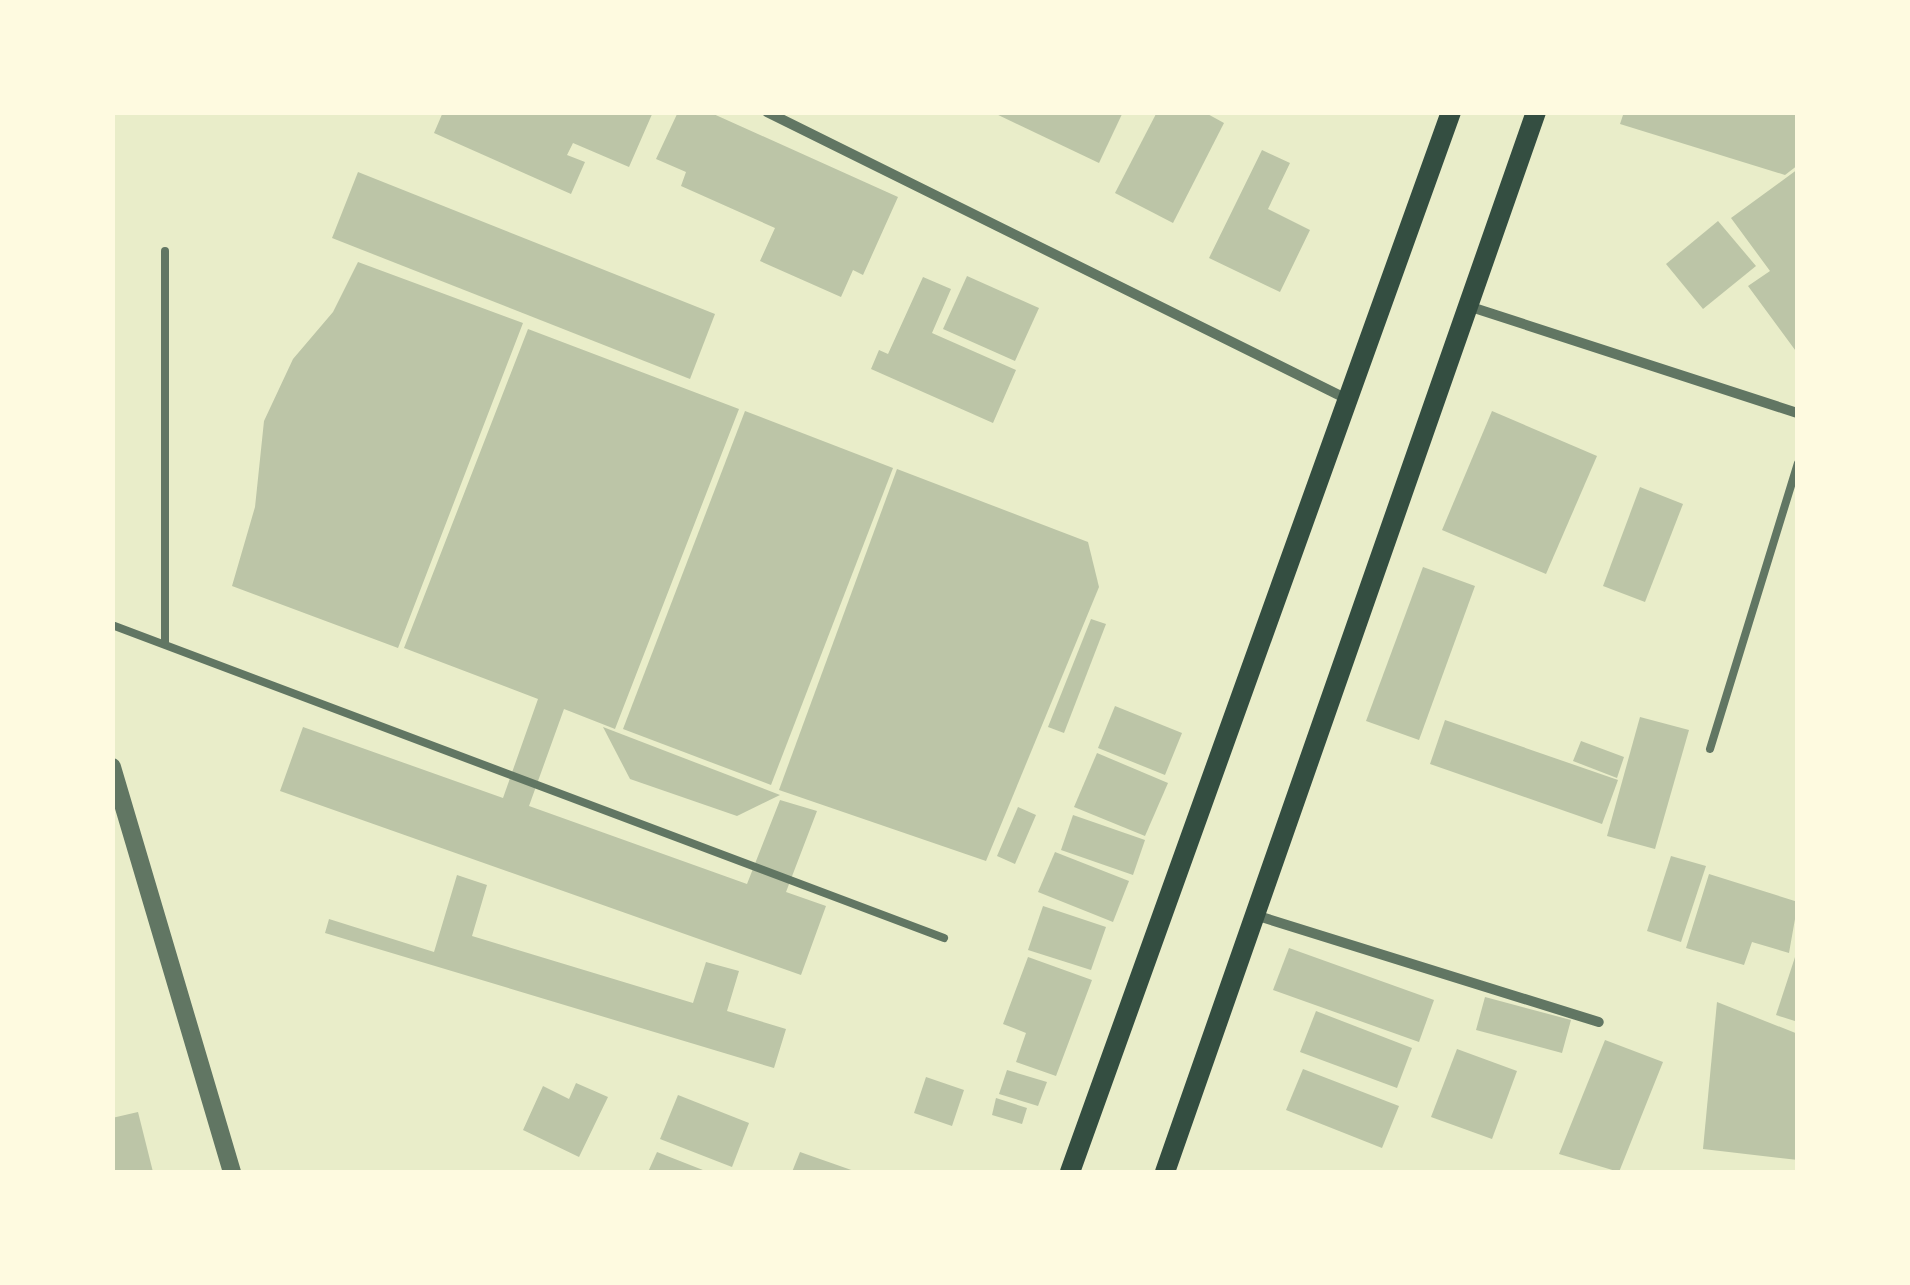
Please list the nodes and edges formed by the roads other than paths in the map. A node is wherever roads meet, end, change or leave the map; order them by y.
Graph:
1 (767, 112) edge
2 (1451, 112) edge
3 (1536, 112) edge
4 (165, 251) dead end
5 (1467, 306) junction
6 (1347, 399) junction
7 (1798, 414) edge
8 (1798, 463) edge
9 (112, 625) edge
10 (164, 644) junction
11 (1710, 749) dead end
12 (112, 767) edge
13 (1254, 915) junction
14 (944, 938) dead end
15 (1599, 1022) dead end
16 (232, 1172) edge
17 (1070, 1172) edge
18 (1165, 1172) edge

1 - 6 street
2 - 6 main road
3 - 5 main road
4 - 10 lane
5 - 7 street
5 - 13 main road
6 - 17 main road
8 - 11 lane
9 - 10 lane
10 - 14 lane
12 - 16 street
13 - 15 street
13 - 18 main road

